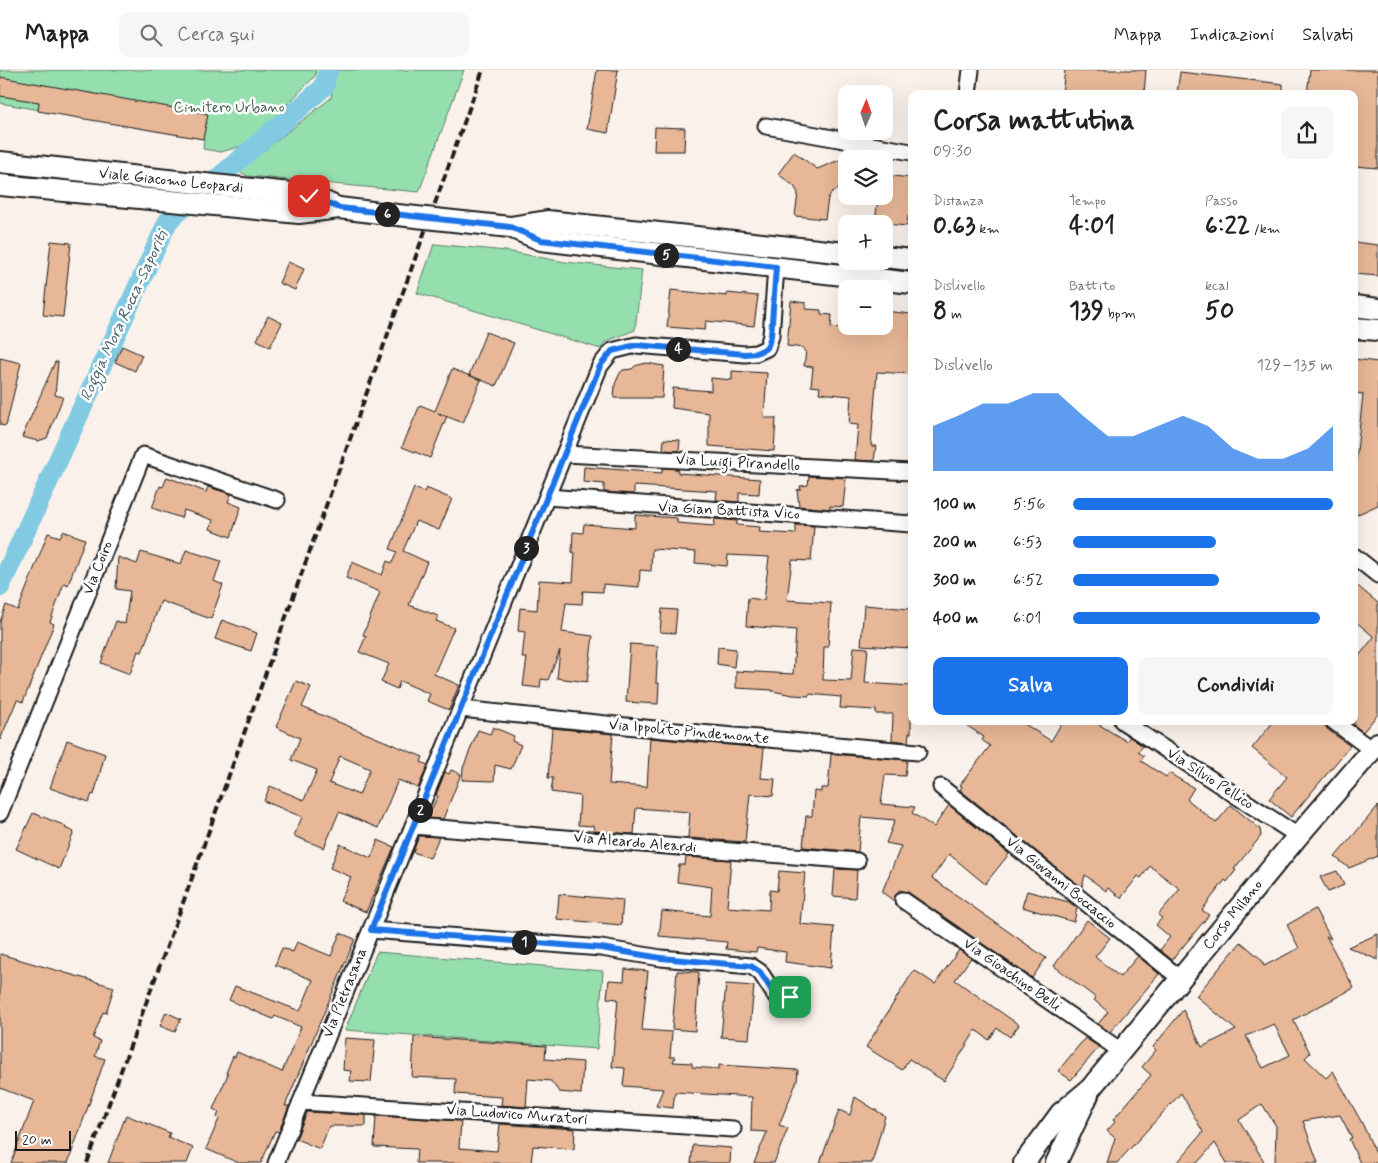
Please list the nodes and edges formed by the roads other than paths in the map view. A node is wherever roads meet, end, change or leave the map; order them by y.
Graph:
1 (970, 70) edge
2 (968, 90) edge
3 (766, 126) dead end
4 (908, 151) edge
5 (0, 162) edge
6 (0, 185) edge
7 (340, 208) junction
8 (510, 227) junction
9 (838, 252) edge
10 (893, 258) edge
11 (908, 260) edge
12 (776, 267) junction
13 (908, 283) edge
14 (1358, 306) edge
15 (1378, 308) edge
16 (1358, 328) edge
17 (1378, 330) edge
18 (565, 454) junction
19 (908, 472) edge
20 (547, 497) junction
21 (277, 500) dead end
22 (908, 524) edge
23 (1358, 559) edge
24 (1378, 575) edge
25 (461, 709) junction
26 (1128, 725) edge
27 (1339, 725) edge
28 (1375, 747) edge
29 (918, 752) dead end
30 (941, 787) dead end
31 (0, 814) edge
32 (413, 826) junction
33 (1298, 836) junction
34 (857, 861) dead end
35 (903, 900) dead end
36 (371, 930) junction
37 (1181, 979) junction
38 (790, 997) dead end
39 (1121, 1052) junction
40 (1090, 1089) junction
41 (301, 1102) junction
42 (734, 1129) dead end
43 (276, 1163) edge
44 (1024, 1163) edge
45 (1056, 1163) edge

1 - 2 street
3 - 4 street
5 - 7 main road, Viale Giacomo Leopardi
6 - 7 main road, Viale Giacomo Leopardi
7 - 8 main road, Viale Giacomo Leopardi, bridge
8 - 9 main road, Viale Giacomo Leopardi
8 - 12 main road, Viale Giacomo Leopardi
10 - 11 main road
12 - 13 main road, Viale Giacomo Leopardi
12 - 18 street, Via Pietrasana
14 - 15 main road
16 - 17 main road
18 - 19 street, Via Luigi Pirandello
18 - 20 street, Via Pietrasana
20 - 22 street, Via Gian Battista Vico
20 - 25 street, Via Pietrasana
21 - 31 street, Via Coiro
23 - 24 street
25 - 29 street, Via Ippolito Pindemonte
25 - 32 street, Via Pietrasana
26 - 33 street, Via Silvio Pellico
27 - 28 street
28 - 33 main road, Corso Milano
30 - 37 street, Via Giovanni Boccaccio
32 - 34 street, Via Aleardo Aleardi
32 - 36 street, Via Pietrasana
33 - 37 main road, Corso Milano
35 - 39 street, Via Gioachino Belli
36 - 38 street
36 - 41 street, Via Pietrasana
37 - 39 main road, Corso Milano
39 - 40 main road, Corso Milano
40 - 44 main road, Corso Milano
40 - 45 main road, Corso Milano
41 - 42 street, Via Ludovico Muratori
41 - 43 street, Via Pietrasana

